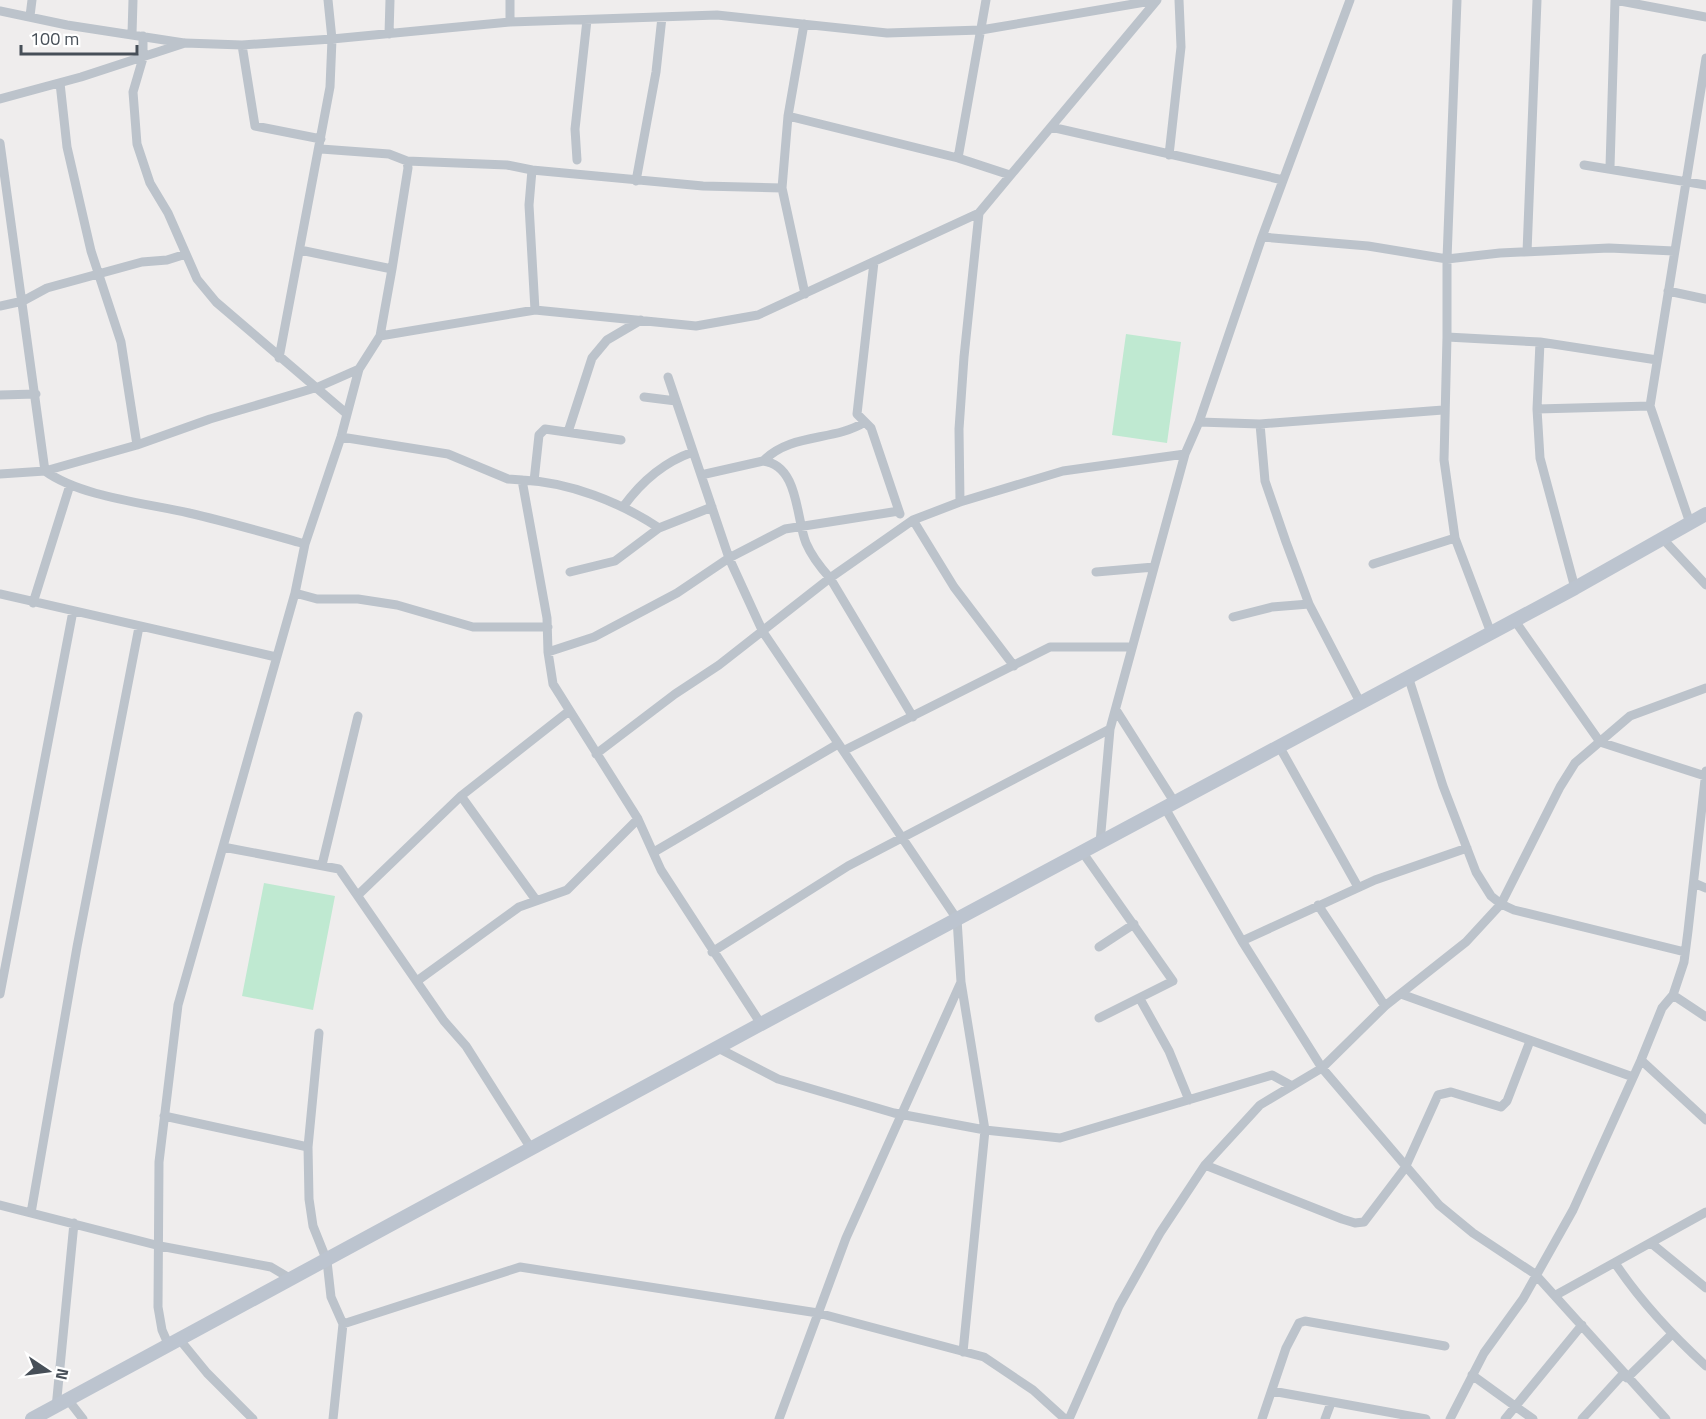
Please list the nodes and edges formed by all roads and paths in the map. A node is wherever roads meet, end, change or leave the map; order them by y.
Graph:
1 (32, 0) edge
2 (133, 0) edge
3 (328, 0) edge
4 (390, 0) edge
5 (510, 0) edge
6 (986, 0) edge
7 (1157, 0) edge
8 (1179, 0) edge
9 (1350, 0) edge
10 (1457, 0) edge
11 (1537, 0) edge
12 (1615, 0) edge
13 (0, 11) edge
14 (30, 16) junction
15 (662, 17) junction
16 (1706, 17) edge
17 (587, 20) junction
18 (510, 22) junction
19 (804, 24) junction
20 (981, 30) junction
21 (132, 34) junction
22 (389, 34) junction
23 (143, 36) junction
24 (332, 39) junction
25 (185, 43) junction
26 (242, 45) junction
27 (143, 58) junction
28 (1706, 58) edge
29 (60, 83) junction
30 (0, 99) edge
31 (788, 116) junction
32 (1052, 127) junction
33 (0, 143) edge
34 (321, 144) junction
35 (1169, 155) junction
36 (958, 158) junction
37 (577, 160) dead end
38 (407, 161) junction
39 (1584, 165) dead end
40 (1611, 167) junction
41 (532, 170) junction
42 (1010, 175) junction
43 (1282, 180) junction
44 (1686, 180) junction
45 (636, 181) junction
46 (1706, 185) edge
47 (782, 188) junction
48 (979, 213) junction
49 (1262, 237) junction
50 (300, 250) junction
51 (1674, 250) junction
52 (1527, 252) junction
53 (186, 254) junction
54 (1446, 259) junction
55 (874, 262) junction
56 (392, 268) junction
57 (101, 275) junction
58 (1668, 291) junction
59 (805, 294) junction
60 (1706, 299) edge
61 (23, 301) junction
62 (0, 306) edge
63 (535, 310) junction
64 (641, 320) junction
65 (380, 336) junction
66 (1448, 337) junction
67 (1540, 342) junction
68 (279, 358) junction
69 (1658, 360) junction
70 (359, 369) junction
71 (668, 377) dead end
72 (318, 387) junction
73 (36, 394) junction
74 (0, 395) edge
75 (644, 397) dead end
76 (676, 401) junction
77 (1650, 406) junction
78 (1537, 409) junction
79 (1443, 411) junction
80 (347, 414) junction
81 (865, 422) junction
82 (1199, 422) junction
83 (1260, 424) junction
84 (568, 432) junction
85 (340, 437) junction
86 (621, 440) dead end
87 (136, 445) junction
88 (693, 452) junction
89 (1185, 454) junction
90 (763, 461) junction
91 (45, 471) junction
92 (0, 474) edge
93 (701, 475) junction
94 (522, 480) junction
95 (534, 481) junction
96 (70, 485) junction
97 (960, 502) junction
98 (623, 507) junction
99 (712, 507) junction
100 (898, 511) junction
101 (1706, 514) edge
102 (910, 522) junction
103 (1690, 523) junction
104 (801, 526) junction
105 (659, 528) junction
106 (1455, 538) junction
107 (1662, 538) junction
108 (304, 544) junction
109 (729, 558) junction
110 (1372, 564) dead end
111 (1154, 567) junction
112 (570, 572) dead end
113 (1096, 572) dead end
114 (830, 578) junction
115 (1706, 585) edge
116 (1575, 588) junction
117 (294, 593) junction
118 (0, 594) edge
119 (33, 603) junction
120 (1309, 604) junction
121 (73, 611) junction
122 (1233, 617) dead end
123 (1515, 621) junction
124 (139, 627) junction
125 (548, 627) junction
126 (763, 632) junction
127 (1491, 633) junction
128 (1130, 647) junction
129 (548, 652) junction
130 (276, 657) junction
131 (1014, 666) junction
132 (1408, 676) junction
133 (1706, 688) edge
134 (1360, 702) junction
135 (1116, 710) junction
136 (569, 711) junction
137 (358, 716) dead end
138 (913, 717) junction
139 (1110, 729) junction
140 (1600, 742) junction
141 (1279, 746) junction
142 (841, 747) junction
143 (596, 754) junction
144 (1705, 773) edge
145 (461, 796) junction
146 (1170, 805) junction
147 (638, 819) junction
148 (900, 837) junction
149 (1100, 843) junction
150 (223, 847) junction
151 (1467, 848) junction
152 (654, 852) junction
153 (1083, 853) junction
154 (322, 865) junction
155 (1694, 883) junction
156 (1358, 887) junction
157 (1706, 888) edge
158 (358, 895) junction
159 (536, 900) junction
160 (1500, 904) junction
161 (1318, 905) junction
162 (957, 919) junction
163 (1134, 924) junction
164 (1242, 940) junction
165 (1099, 947) dead end
166 (712, 952) junction
167 (1685, 952) junction
168 (417, 981) junction
169 (961, 982) junction
170 (0, 994) edge
171 (1401, 994) junction
172 (1673, 995) junction
173 (1140, 999) junction
174 (1385, 1006) junction
175 (1706, 1017) edge
176 (1099, 1018) dead end
177 (761, 1024) junction
178 (319, 1033) dead end
179 (1530, 1041) junction
180 (718, 1048) junction
181 (1641, 1060) junction
182 (1322, 1068) junction
183 (1633, 1077) junction
184 (1292, 1086) junction
185 (1189, 1100) junction
186 (901, 1114) junction
187 (164, 1116) junction
188 (1705, 1117) edge
189 (985, 1131) junction
190 (308, 1147) junction
191 (532, 1150) junction
192 (1205, 1165) junction
193 (1405, 1168) junction
194 (0, 1205) edge
195 (31, 1213) junction
196 (1705, 1213) edge
197 (74, 1223) junction
198 (1651, 1243) junction
199 (160, 1246) junction
200 (327, 1261) junction
201 (1615, 1263) junction
202 (1535, 1274) junction
203 (291, 1280) junction
204 (1706, 1288) edge
205 (1556, 1295) junction
206 (818, 1313) junction
207 (342, 1324) junction
208 (1582, 1325) junction
209 (1671, 1335) junction
210 (174, 1343) junction
211 (1445, 1346) dead end
212 (963, 1352) junction
213 (1706, 1366) edge
214 (1472, 1375) junction
215 (1625, 1376) junction
216 (1272, 1391) junction
217 (69, 1401) junction
218 (1331, 1403) junction
219 (1514, 1405) junction
220 (56, 1408) junction
221 (79, 1418) edge
222 (251, 1418) edge
223 (32, 1419) edge
224 (333, 1419) edge
225 (779, 1419) edge
226 (1067, 1419) edge
227 (1262, 1419) edge
228 (1325, 1419) edge
229 (1426, 1419) edge
230 (1450, 1419) edge
231 (1505, 1419) edge
232 (1533, 1419) edge
233 (1582, 1419) edge
234 (1666, 1419) edge

1 - 14 street
2 - 21 street
3 - 24 street
4 - 22 street
5 - 18 street
6 - 20 street
7 - 20 street
7 - 32 street
8 - 35 street
9 - 43 street
10 - 54 street
11 - 52 street
12 - 16 street
12 - 40 street
13 - 14 street
14 - 21 street
15 - 17 street
15 - 19 street
15 - 45 street
17 - 18 street
17 - 37 street
18 - 22 street
19 - 20 street
19 - 31 street
20 - 36 street
21 - 23 street
22 - 24 street
23 - 25 street
23 - 27 street
24 - 26 street
24 - 34 street
25 - 26 street
25 - 27 street
26 - 34 street
27 - 29 street
27 - 53 street
28 - 44 street
29 - 30 street
29 - 57 street
31 - 36 street
31 - 47 street
32 - 35 street
32 - 42 street
33 - 61 street
34 - 38 street
34 - 50 street
35 - 43 street
36 - 42 street
38 - 41 street
38 - 56 street
39 - 40 street
40 - 44 street
41 - 45 street
41 - 63 street
42 - 48 street
43 - 49 street
44 - 46 street
44 - 51 street
45 - 47 street
47 - 59 street
48 - 55 street
48 - 97 street
49 - 54 street
49 - 82 street
50 - 56 street
50 - 68 street
51 - 52 street
51 - 58 street
52 - 54 street
53 - 57 street
53 - 68 street
54 - 66 street
55 - 59 street
55 - 81 street
56 - 65 street
57 - 61 street
57 - 87 street
58 - 60 street
58 - 69 street
59 - 64 street
61 - 62 street
61 - 73 street
63 - 64 street
63 - 65 street
64 - 84 street
65 - 70 street
66 - 67 street
66 - 79 street
67 - 69 street
67 - 78 street
68 - 72 street
69 - 77 street
70 - 72 street
70 - 80 street
71 - 76 street
72 - 80 street
72 - 87 street
73 - 74 street
73 - 91 street
75 - 76 street
76 - 88 street
77 - 78 street
77 - 103 street
78 - 116 street
79 - 83 street
79 - 106 street
80 - 85 street
81 - 90 street
81 - 100 street
82 - 83 street
82 - 89 street
83 - 120 street
84 - 86 street
84 - 95 street
85 - 94 street
85 - 108 street
87 - 91 street
88 - 93 street
88 - 98 street
89 - 97 street
89 - 111 street
90 - 93 street
90 - 104 street
91 - 92 street
91 - 96 street
93 - 99 street
94 - 95 street
94 - 125 street
95 - 98 street
96 - 108 street
96 - 119 street
97 - 102 street
98 - 105 street
99 - 105 street
99 - 109 street
100 - 102 street
100 - 104 street
101 - 103 main road
102 - 114 street
102 - 131 street
103 - 107 main road
104 - 109 street
104 - 114 street
105 - 112 street
106 - 110 street
106 - 127 street
107 - 115 street
107 - 116 main road
108 - 117 street
109 - 126 street
109 - 129 street
111 - 113 street
111 - 128 street
114 - 126 street
114 - 138 street
116 - 123 main road
117 - 125 street
117 - 130 street
118 - 119 street
119 - 121 street
120 - 122 street
120 - 134 street
121 - 124 street
121 - 170 street
123 - 127 main road
123 - 140 street
124 - 130 street
124 - 195 street
125 - 129 street
126 - 142 street
126 - 143 street
127 - 132 main road
128 - 131 street
128 - 135 street
129 - 136 street
130 - 150 street
131 - 138 street
132 - 134 main road
132 - 151 street
133 - 140 street
134 - 141 main road
135 - 139 street
135 - 146 street
136 - 143 street
136 - 145 street
137 - 154 street
138 - 142 street
139 - 148 street
139 - 149 street
140 - 144 street
140 - 160 street
141 - 146 main road
141 - 156 street
142 - 148 street
142 - 152 street
143 - 147 street
144 - 155 street
145 - 158 street
145 - 159 street
146 - 149 main road
146 - 164 street
147 - 152 street
147 - 159 street
148 - 162 street
148 - 166 street
149 - 153 main road
150 - 154 street
150 - 187 street
151 - 156 street
151 - 160 street
152 - 166 street
153 - 162 main road
153 - 163 street
154 - 158 street
155 - 157 street
155 - 167 street
156 - 161 street
158 - 168 street
159 - 168 street
160 - 167 street
160 - 171 street
161 - 164 street
161 - 174 street
162 - 169 street
162 - 177 main road
163 - 165 street
163 - 173 street
164 - 182 street
166 - 177 street
167 - 172 street
168 - 191 street
169 - 186 street
169 - 189 street
171 - 174 street
171 - 179 street
172 - 175 street
172 - 181 street
173 - 176 street
173 - 185 street
174 - 182 street
177 - 180 main road
178 - 190 street
179 - 183 street
179 - 193 street
180 - 186 street
180 - 191 main road
181 - 183 street
181 - 188 street
182 - 184 street
182 - 193 street
183 - 202 street
184 - 185 street
184 - 192 street
185 - 189 street
186 - 189 street
186 - 206 street
187 - 190 street
187 - 199 street
189 - 212 street
190 - 200 street
191 - 200 main road
192 - 193 street
192 - 226 street
193 - 202 street
194 - 195 street
195 - 197 street
196 - 198 street
197 - 199 street
197 - 220 street
198 - 201 street
198 - 204 street
199 - 203 street
199 - 210 street
200 - 203 main road
200 - 207 street
201 - 205 street
201 - 209 street
202 - 205 street
202 - 214 street
203 - 210 main road
205 - 208 street
206 - 207 street
206 - 212 street
206 - 225 street
207 - 224 street
208 - 215 street
208 - 219 street
209 - 213 street
209 - 215 street
210 - 217 main road
210 - 222 street
211 - 216 street
212 - 226 street
214 - 219 street
214 - 230 street
215 - 233 street
215 - 234 street
216 - 218 street
216 - 227 street
217 - 220 main road
217 - 221 street
218 - 228 street
218 - 229 street
219 - 231 street
219 - 232 street
220 - 223 main road

